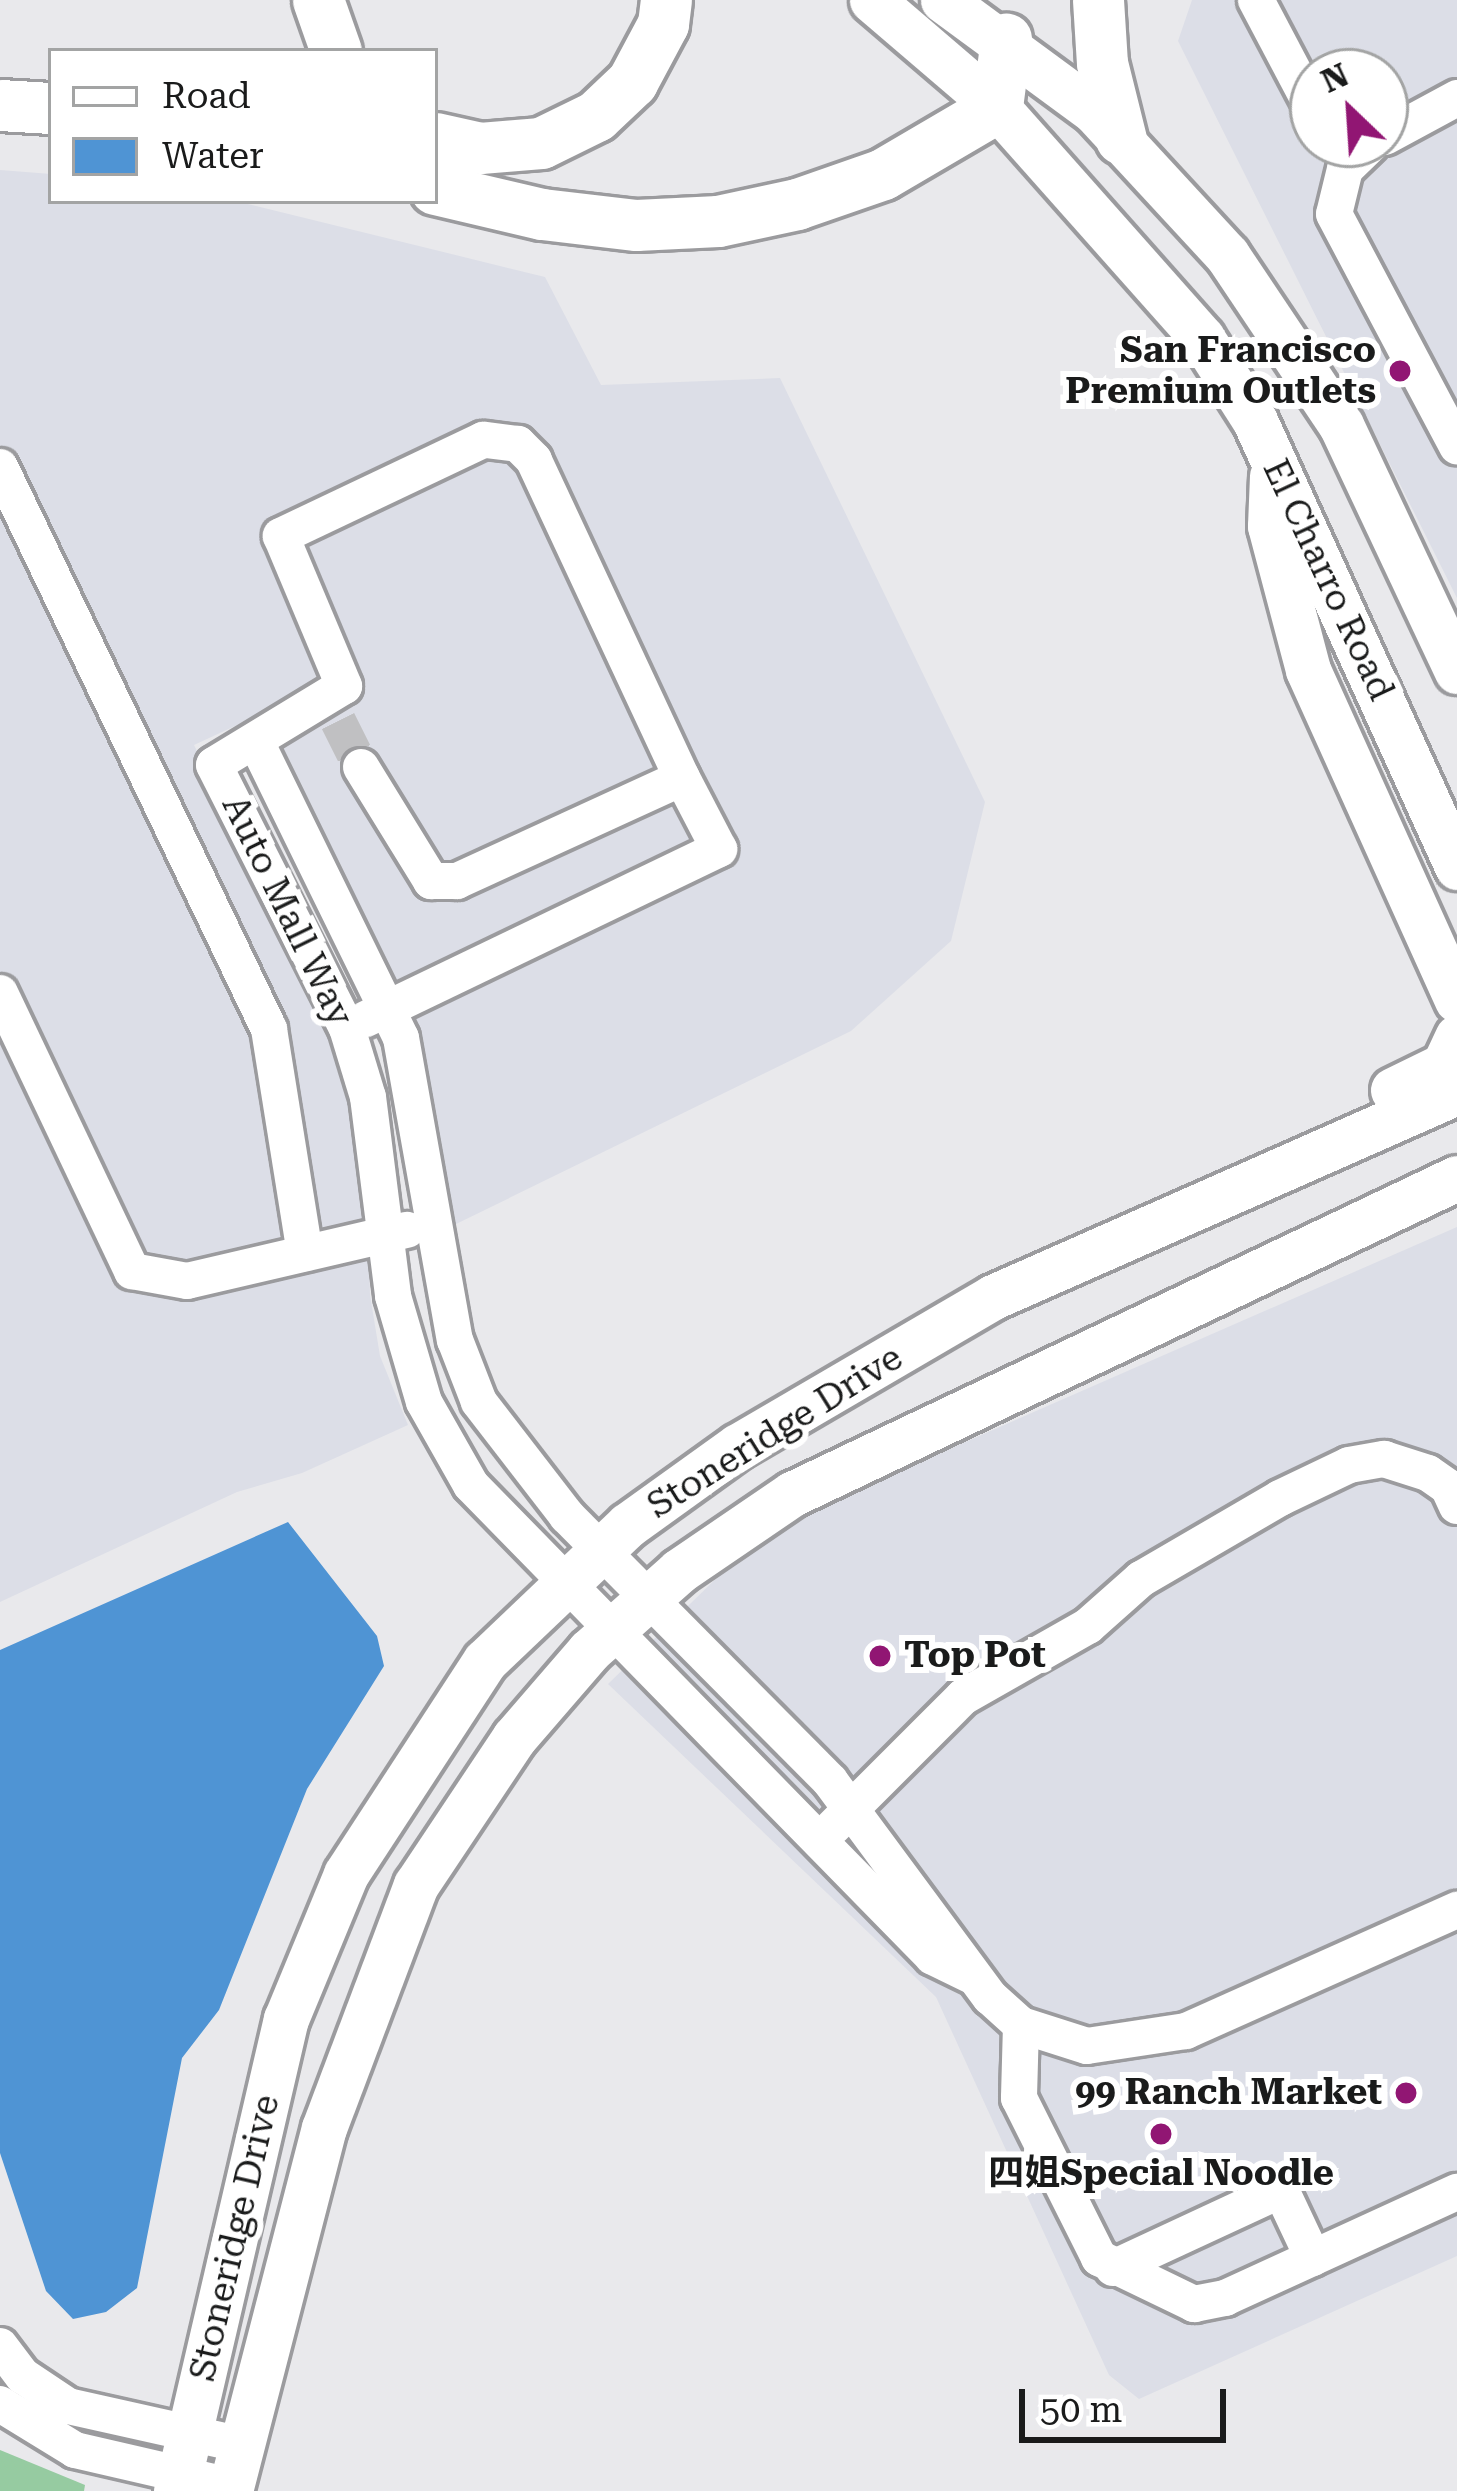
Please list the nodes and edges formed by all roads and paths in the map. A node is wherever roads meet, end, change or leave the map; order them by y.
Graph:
1 (318, 0) edge
2 (665, 0) edge
3 (872, 0) edge
4 (943, 0) edge
5 (1098, 0) edge
6 (1256, 0) edge
7 (1006, 39) junction
8 (335, 48) edge
9 (1289, 63) edge
10 (1457, 98) edge
11 (0, 105) edge
12 (997, 107) junction
13 (48, 108) edge
14 (1409, 124) edge
15 (438, 139) edge
16 (1121, 139) junction
17 (1345, 168) edge
18 (438, 190) edge
19 (1457, 446) edge
20 (1273, 460) junction
21 (0, 467) edge
22 (1457, 670) edge
23 (257, 744) junction
24 (214, 765) junction
25 (362, 767) tunnel mouth
26 (682, 778) junction
27 (150, 781) junction
28 (1457, 867) edge
29 (0, 993) edge
30 (1457, 1000) edge
31 (387, 1009) junction
32 (347, 1028) junction
33 (1457, 1037) edge
34 (1457, 1092) edge
35 (1457, 1178) edge
36 (1243, 1184) junction
37 (435, 1229) junction
38 (386, 1231) junction
39 (305, 1253) junction
40 (1457, 1506) edge
41 (600, 1551) junction
42 (566, 1584) junction
43 (646, 1600) junction
44 (611, 1631) junction
45 (850, 1810) junction
46 (820, 1842) junction
47 (1457, 1910) edge
48 (970, 1975) junction
49 (1021, 2025) junction
50 (1457, 2192) edge
51 (1313, 2258) junction
52 (1113, 2268) junction
53 (0, 2346) edge
54 (0, 2404) edge
55 (191, 2431) junction
56 (235, 2474) edge
57 (177, 2484) edge

1 - 8 highway
2 - 15 highway
3 - 12 main road, El Charro Road
4 - 7 main road
5 - 16 highway
6 - 9 street
7 - 12 highway
7 - 16 main road
10 - 14 street
11 - 13 highway
12 - 18 highway
12 - 20 main road, El Charro Road
16 - 22 main road
17 - 19 street
20 - 28 main road, El Charro Road
20 - 30 main road
21 - 27 street
23 - 24 street, Auto Mall Way
23 - 26 street
23 - 31 street, Auto Mall Way
24 - 27 street
24 - 32 street, Auto Mall Way
25 - 26 street
26 - 31 street
27 - 39 street
29 - 39 street
31 - 32 street
31 - 37 street, Auto Mall Way
32 - 38 street, Auto Mall Way
33 - 36 main road
34 - 36 main road, Stoneridge Drive
35 - 43 main road, Stoneridge Drive
36 - 41 main road, Stoneridge Drive
37 - 38 street
37 - 41 street, Auto Mall Way
38 - 39 street
38 - 42 street, Auto Mall Way
40 - 45 street
41 - 42 main road, Stoneridge Drive
41 - 43 street, Auto Mall Way
42 - 44 street, Auto Mall Way
42 - 55 main road, Stoneridge Drive
43 - 44 main road, Stoneridge Drive
43 - 45 street, Auto Mall Way
44 - 46 street, Auto Mall Way
44 - 56 main road, Stoneridge Drive
45 - 46 street
45 - 48 street, Auto Mall Way
46 - 48 street, Auto Mall Way
47 - 49 street
48 - 49 street
49 - 52 street
50 - 51 street
51 - 52 street
51 - 52 street
53 - 55 street
54 - 57 street
55 - 56 street
55 - 57 main road, Stoneridge Drive
56 - 57 street

